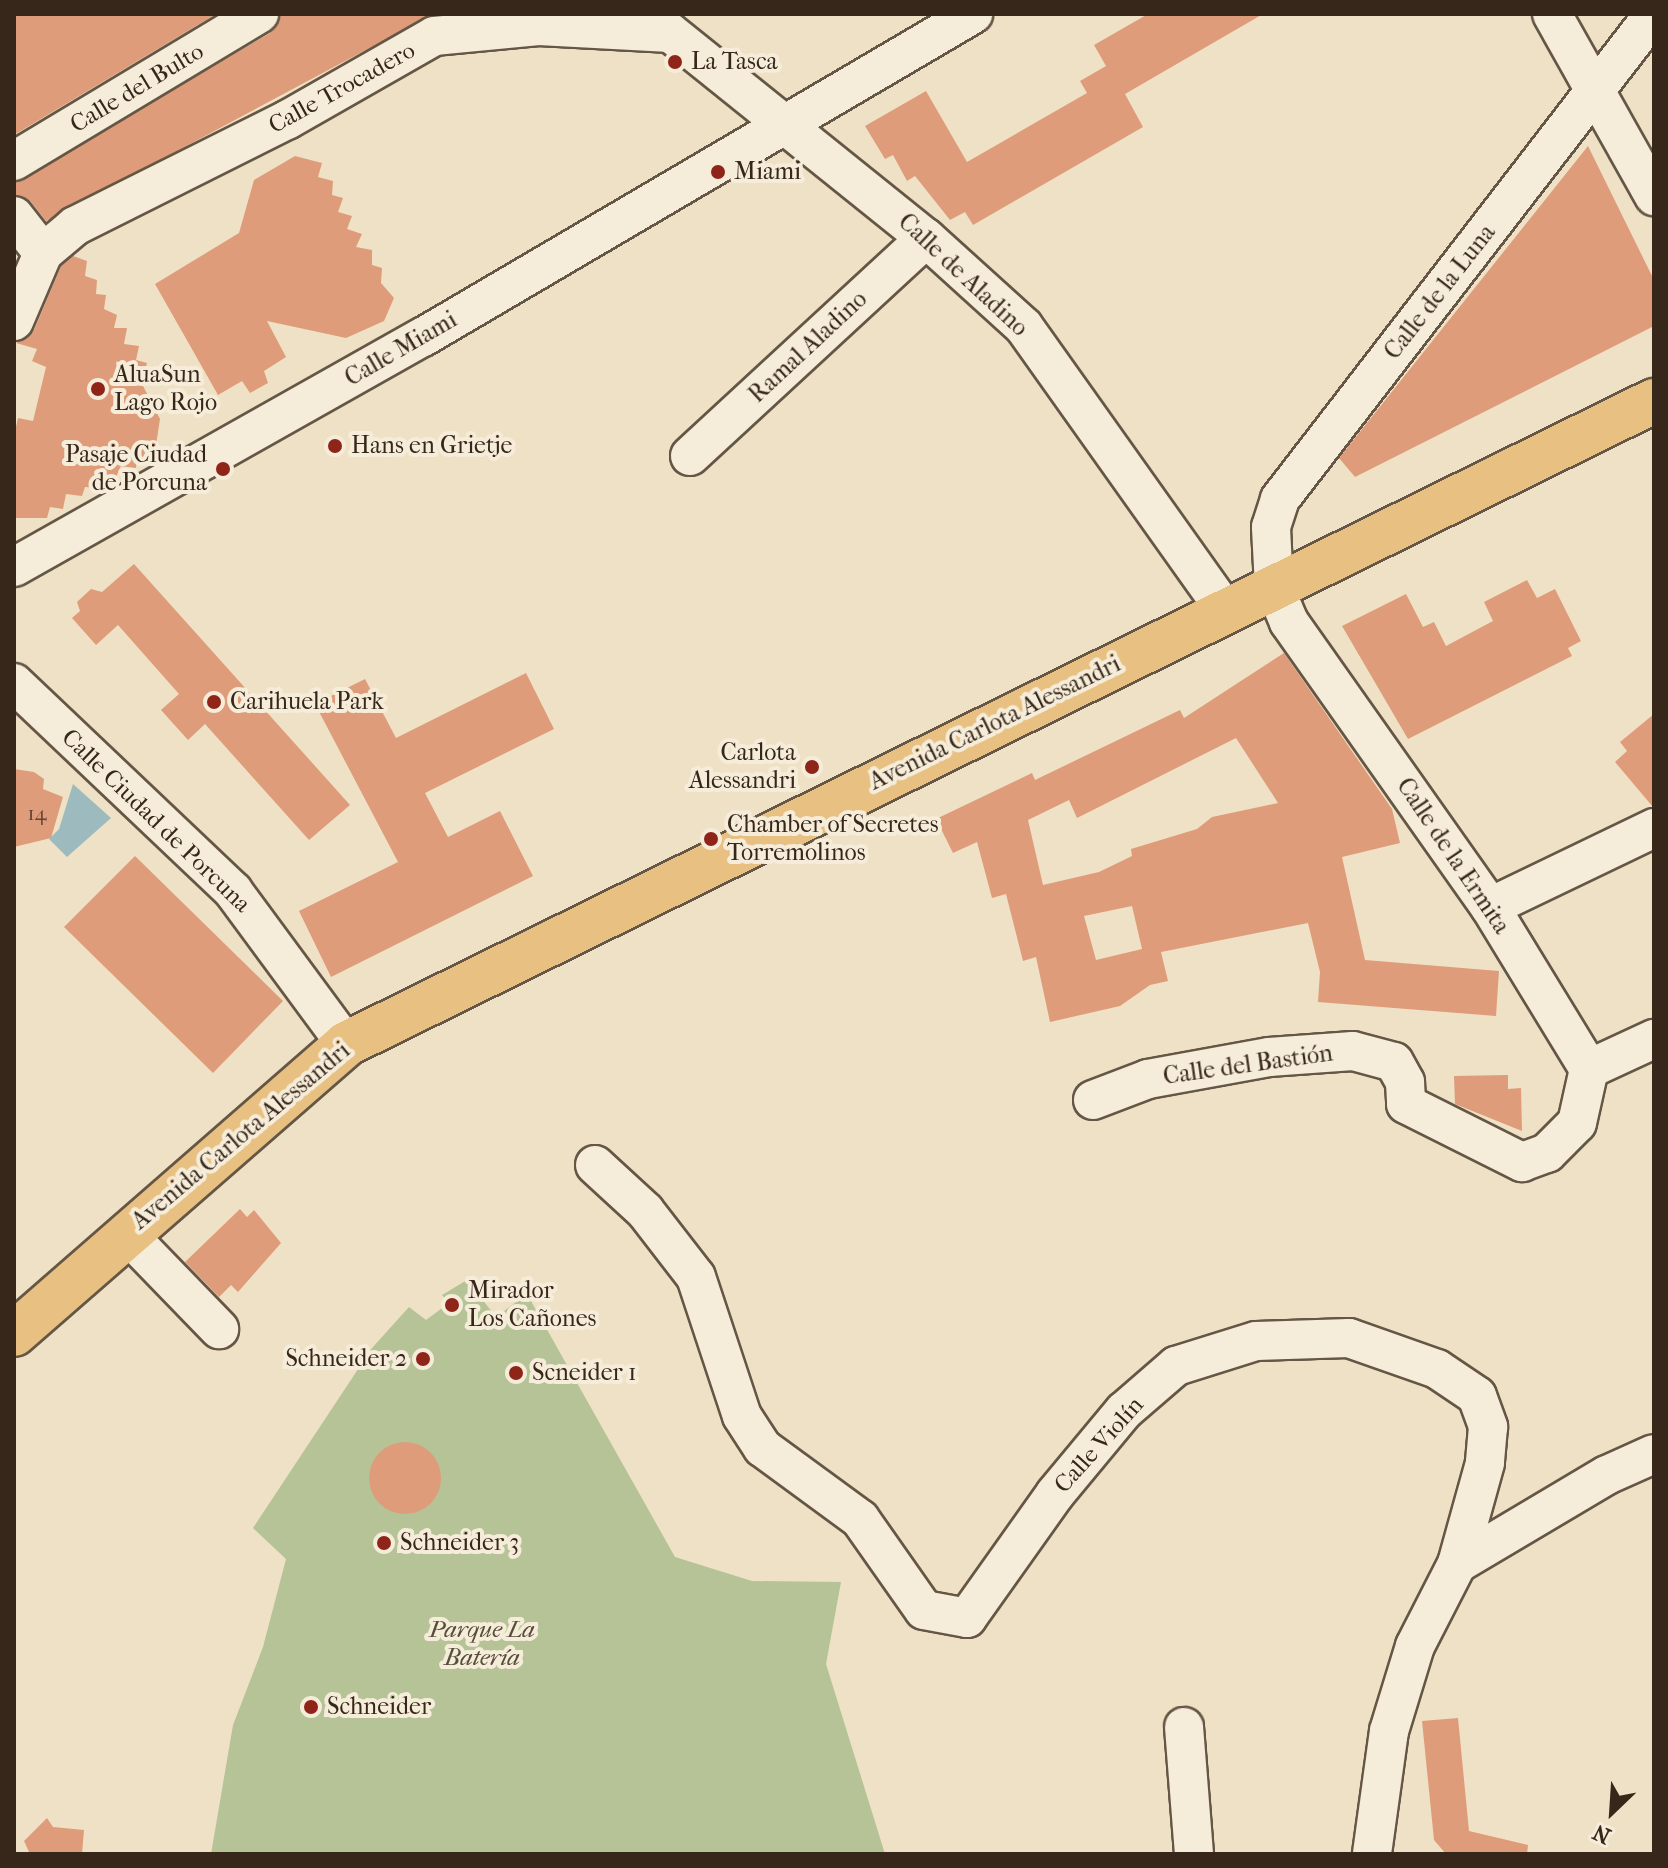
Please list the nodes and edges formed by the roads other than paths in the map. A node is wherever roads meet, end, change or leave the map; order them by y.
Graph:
1 (259, 14) edge
2 (973, 14) edge
3 (1552, 14) edge
4 (1654, 14) edge
5 (671, 20) edge
6 (1594, 92) junction
7 (784, 123) junction
8 (14, 161) edge
9 (1654, 196) edge
10 (14, 216) edge
11 (926, 238) junction
12 (43, 253) junction
13 (14, 321) edge
14 (1654, 401) edge
15 (690, 456) dead end
16 (14, 567) edge
17 (1274, 587) junction
18 (1226, 611) junction
19 (14, 683) edge
20 (1654, 828) edge
21 (1490, 907) junction
22 (1654, 1039) edge
23 (346, 1044) junction
24 (1589, 1069) junction
25 (1093, 1100) dead end
26 (595, 1165) dead end
27 (126, 1233) junction
28 (219, 1329) dead end
29 (14, 1334) edge
30 (1654, 1454) edge
31 (1457, 1564) junction
32 (1184, 1727) dead end
33 (1194, 1854) edge
34 (1372, 1854) edge

1 - 8 street, Calle del Bulto
2 - 7 street, Calle Miami
3 - 6 street
4 - 6 street, Calle de la Luna
5 - 7 street, Calle de Aladino
5 - 12 street, Calle Trocadero
6 - 9 street
6 - 17 street, Calle de la Luna
7 - 11 street, Calle de Aladino
7 - 16 street, Calle Miami
10 - 12 street
11 - 15 street, Ramal Aladino
11 - 18 street, Calle de Aladino
12 - 13 street
14 - 17 main road, Avenida Carlota Alessandri
17 - 18 main road, Avenida Carlota Alessandri
17 - 21 street, Calle de la Ermita
18 - 23 main road, Avenida Carlota Alessandri
19 - 23 street, Calle Ciudad de Porcuna
20 - 21 street
21 - 24 street, Calle de la Ermita
22 - 24 street
23 - 27 main road, Avenida Carlota Alessandri
24 - 25 street, Calle del Bastión
26 - 31 street, Calle Violín
27 - 28 street
27 - 29 main road, Avenida Carlota Alessandri
30 - 31 street
31 - 34 street
32 - 33 street

